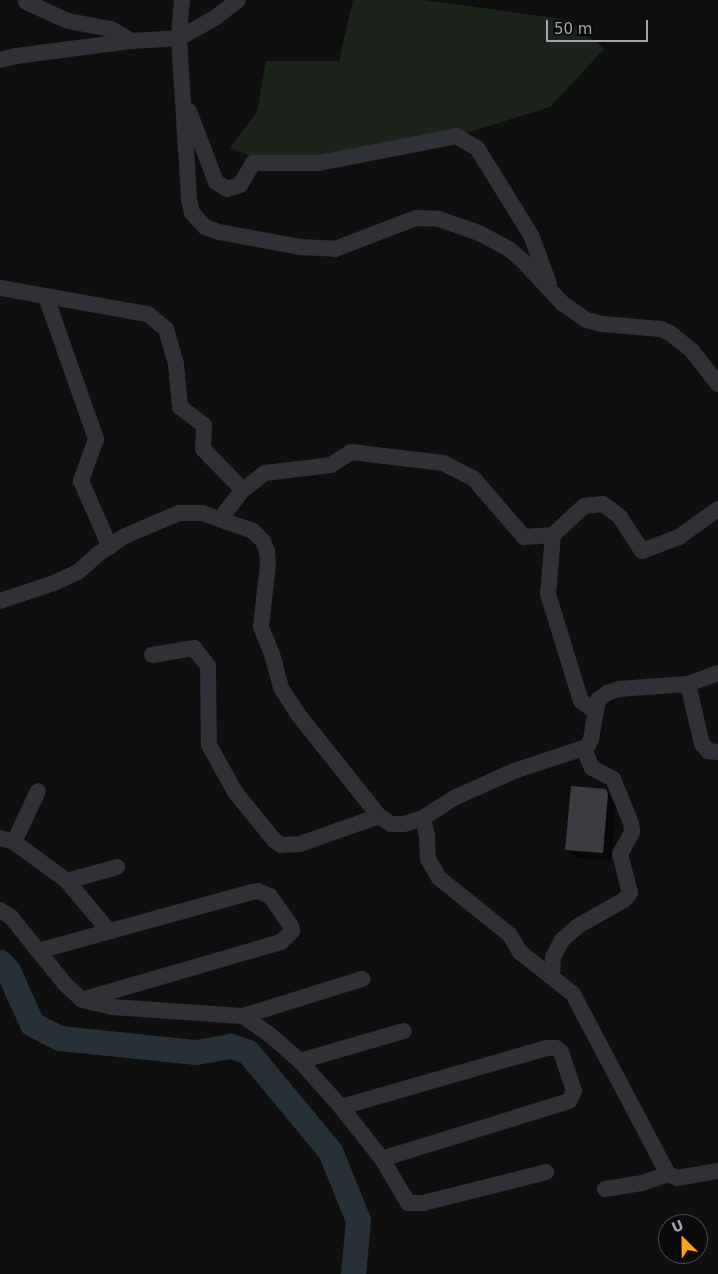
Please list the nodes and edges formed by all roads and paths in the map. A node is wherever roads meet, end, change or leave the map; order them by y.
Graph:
1 (182, 0) edge
2 (238, 0) edge
3 (26, 2) dead end
4 (179, 38) junction
5 (132, 41) junction
6 (0, 60) edge
7 (184, 99) junction
8 (0, 288) edge
9 (552, 291) junction
10 (46, 297) junction
11 (718, 384) edge
12 (243, 490) junction
13 (718, 509) edge
14 (220, 519) junction
15 (553, 535) junction
16 (110, 547) junction
17 (0, 601) edge
18 (152, 654) dead end
19 (718, 672) edge
20 (688, 684) junction
21 (595, 712) junction
22 (584, 749) junction
23 (718, 752) edge
24 (38, 791) dead end
25 (379, 816) junction
26 (424, 818) junction
27 (7, 840) edge
28 (117, 867) dead end
29 (67, 881) junction
30 (0, 910) edge
31 (109, 932) junction
32 (38, 951) junction
33 (552, 978) junction
34 (362, 979) dead end
35 (82, 1000) junction
36 (243, 1016) junction
37 (404, 1031) dead end
38 (300, 1060) junction
39 (342, 1107) junction
40 (382, 1159) junction
41 (718, 1171) edge
42 (546, 1172) dead end
43 (668, 1174) junction
44 (605, 1189) dead end

1 - 4 street
2 - 4 street
3 - 5 street
4 - 5 street
4 - 7 street
5 - 6 street
7 - 9 street
7 - 9 street
8 - 10 street
9 - 11 street
10 - 12 street
10 - 16 street
12 - 14 street
12 - 15 street
13 - 15 street
14 - 16 street
14 - 25 street
15 - 21 street
16 - 17 street
18 - 25 street
19 - 20 street
20 - 21 street
20 - 23 street
21 - 22 street
22 - 26 street
22 - 33 street
24 - 27 street
25 - 26 street
26 - 33 street
27 - 29 street
28 - 29 street
29 - 31 street
30 - 32 street
31 - 32 street
31 - 35 street
32 - 35 street
33 - 43 street
34 - 36 street
35 - 36 street
36 - 38 street
37 - 38 street
38 - 39 street
39 - 40 street
39 - 40 street
40 - 42 street
41 - 43 street
43 - 44 street

